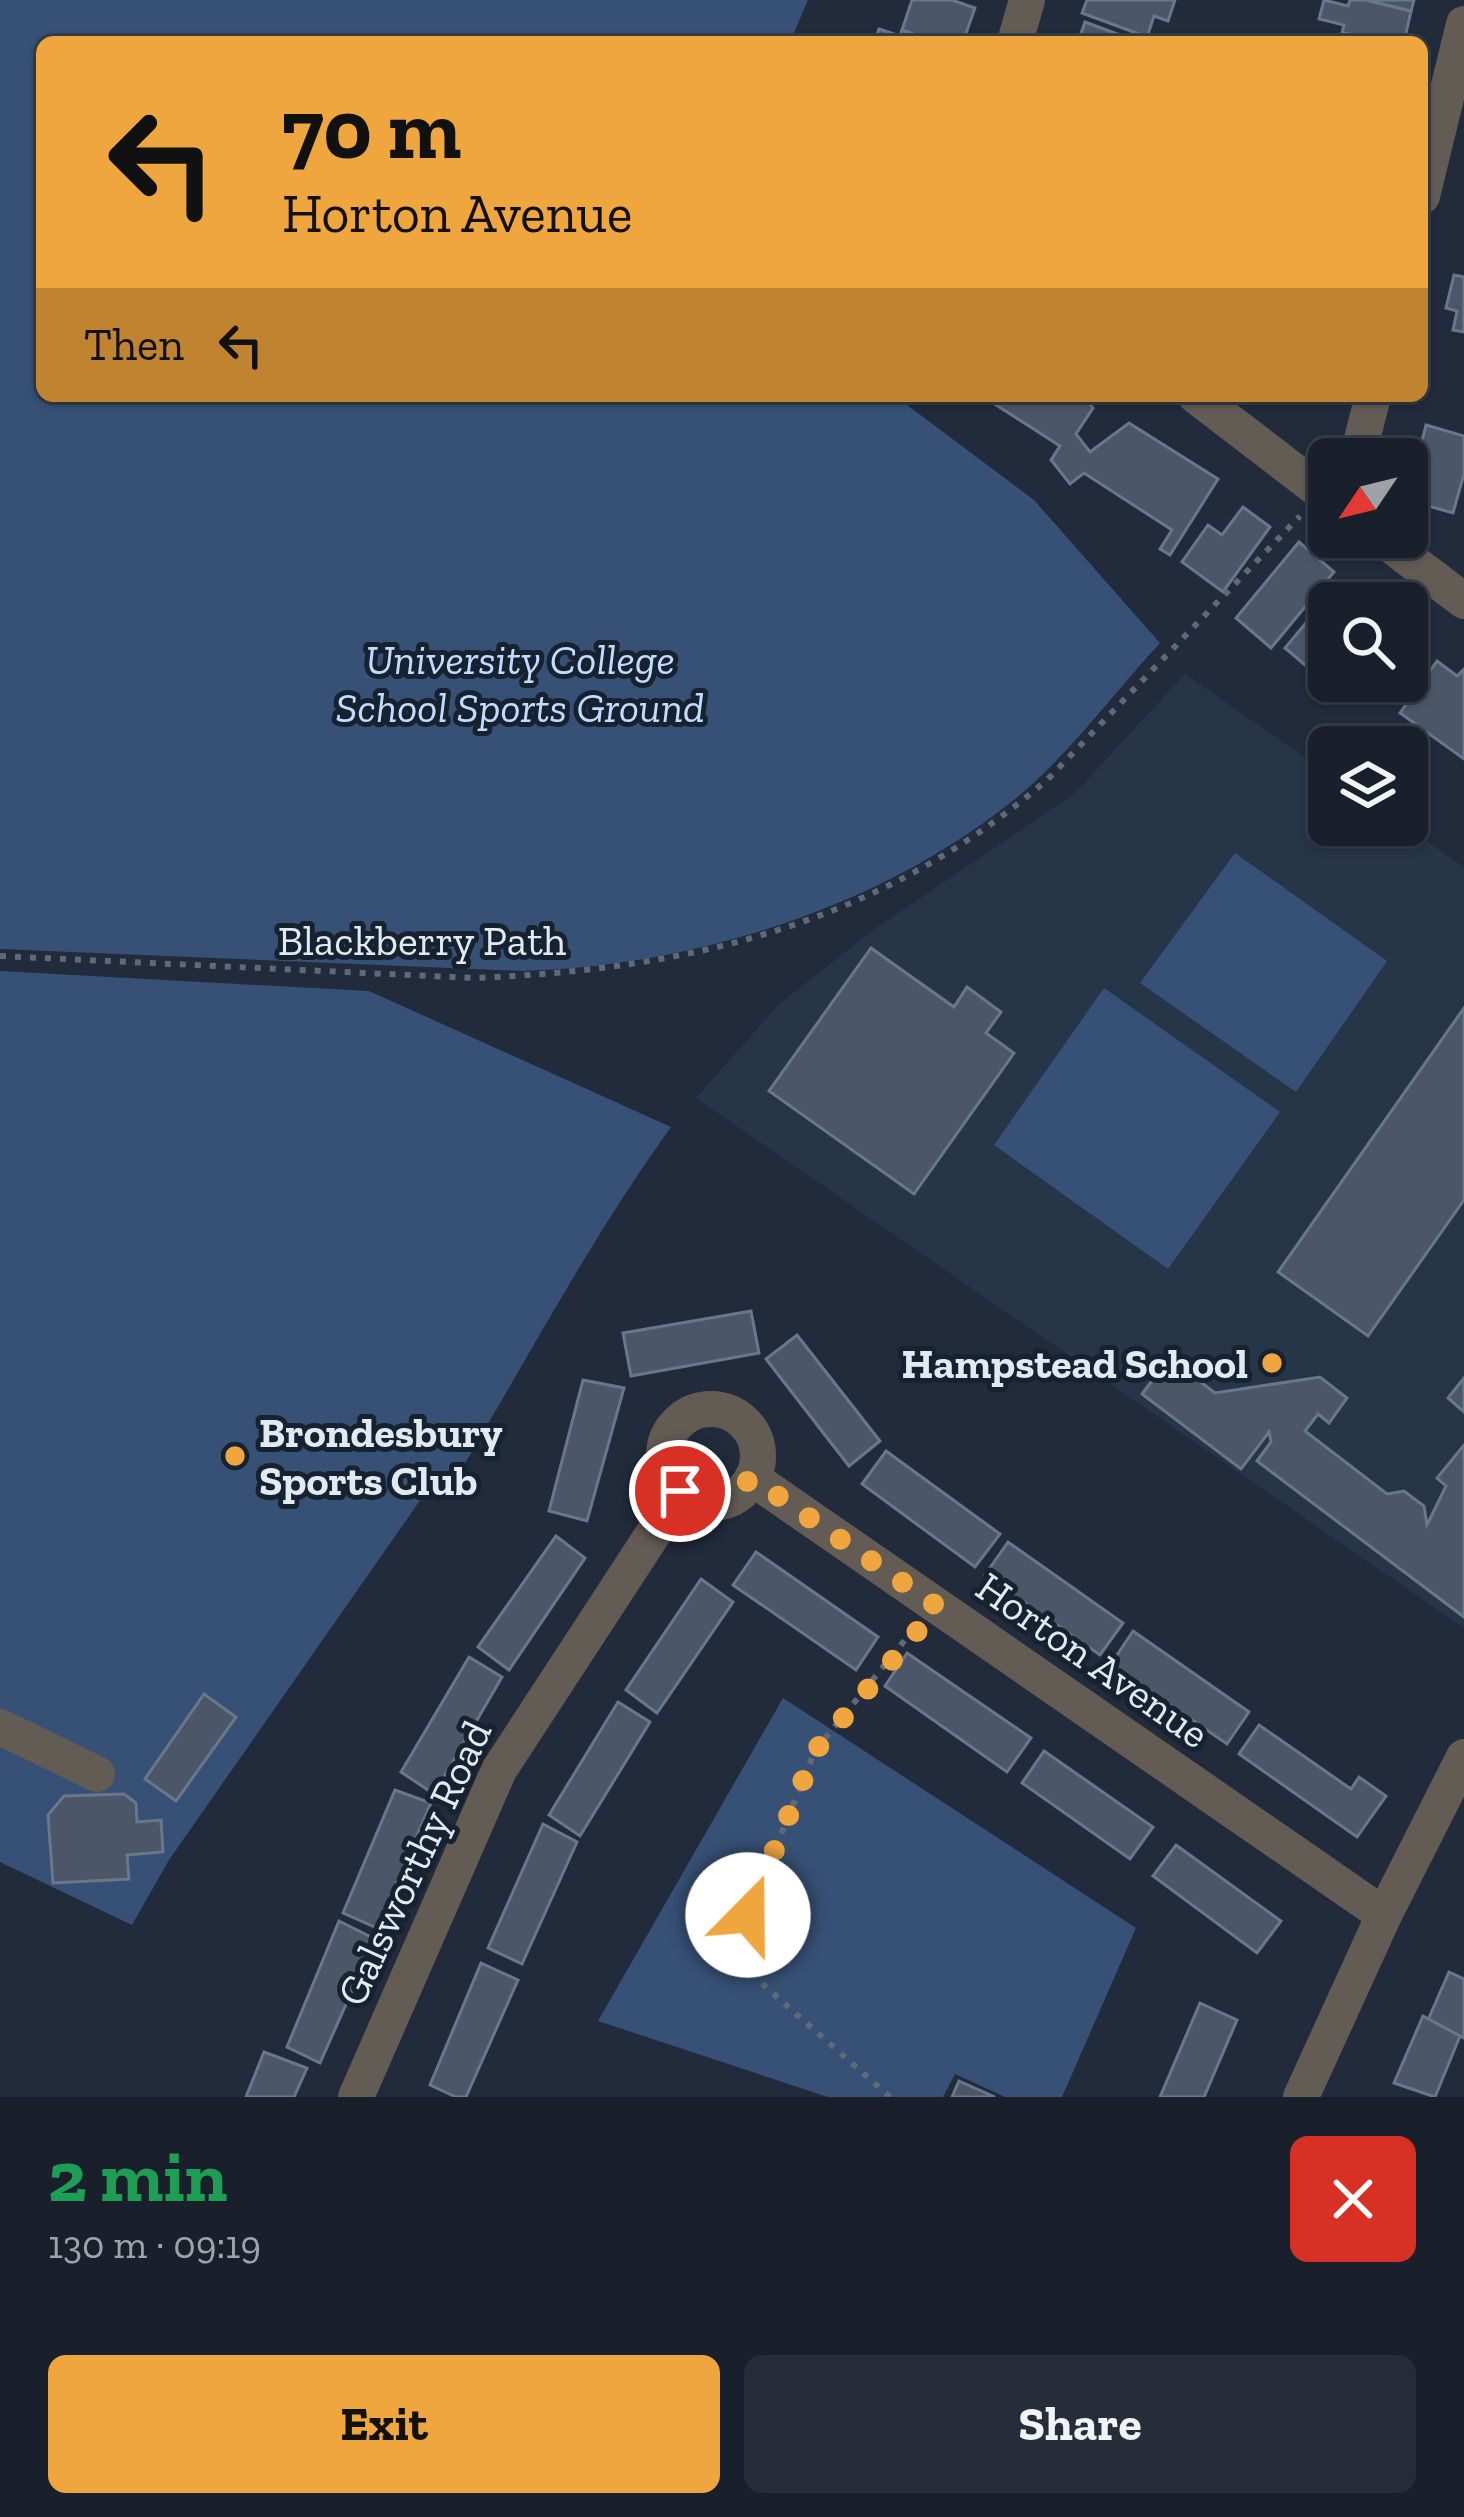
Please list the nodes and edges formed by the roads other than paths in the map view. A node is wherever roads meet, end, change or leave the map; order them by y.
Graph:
1 (1027, 0) edge
2 (1464, 24) edge
3 (1018, 36) edge
4 (1428, 171) edge
5 (1204, 402) edge
6 (1372, 402) edge
7 (1363, 438) edge
8 (1308, 482) edge
9 (1408, 558) edge
10 (1464, 601) edge
11 (752, 1478) junction
12 (680, 1491) junction
13 (0, 1727) edge
14 (1464, 1757) edge
15 (98, 1774) dead end
16 (1384, 1915) junction
17 (356, 2097) edge
18 (1301, 2097) edge

1 - 3 street
2 - 4 street
5 - 8 street
6 - 7 street
9 - 10 street
11 - 12 street
11 - 12 street
11 - 16 street, Horton Avenue
12 - 17 street, Galsworthy Road
13 - 15 street
14 - 16 street
16 - 18 street

